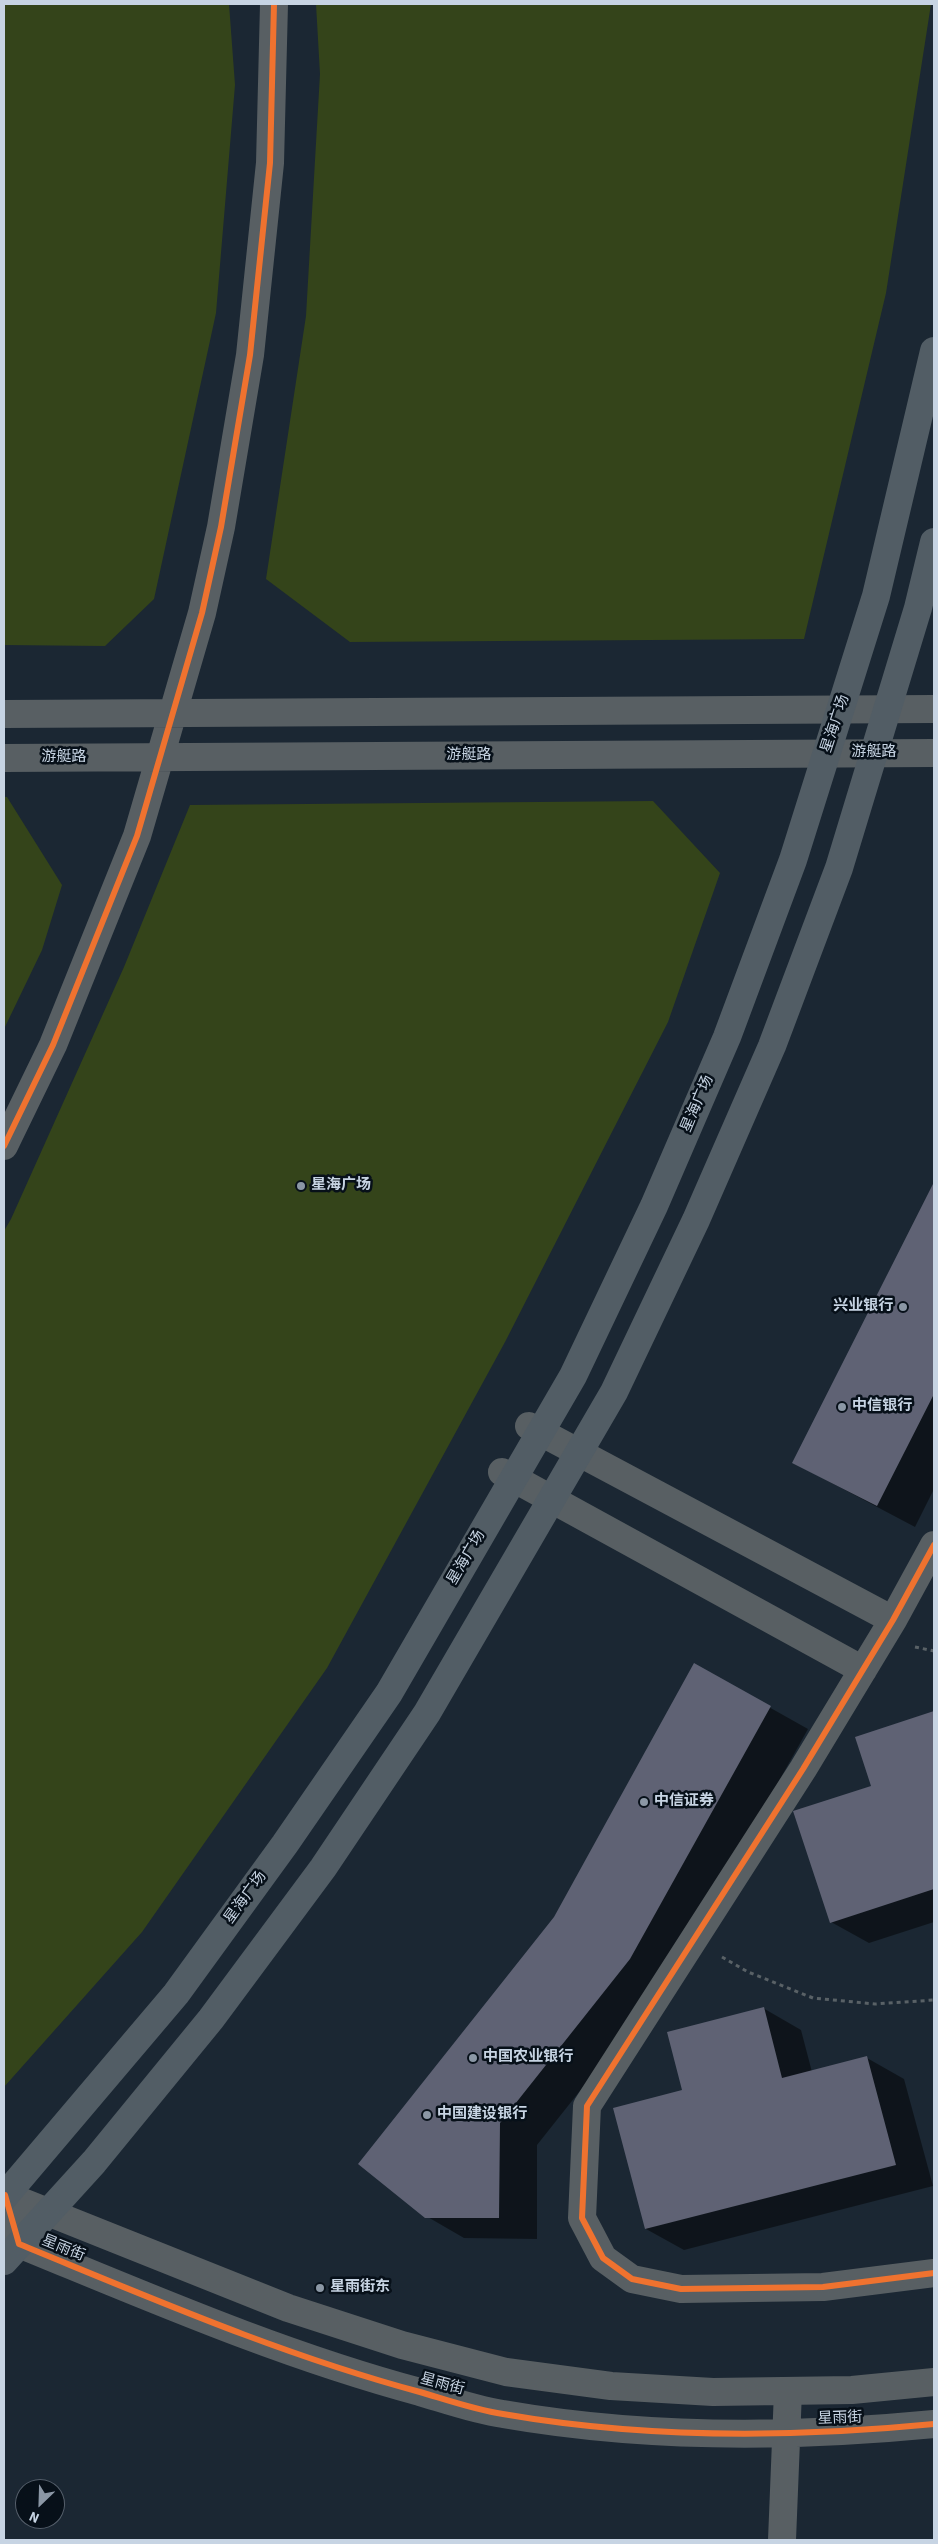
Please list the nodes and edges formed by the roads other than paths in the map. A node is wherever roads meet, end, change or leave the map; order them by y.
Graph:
1 (274, 4) edge
2 (934, 352) edge
3 (934, 542) edge
4 (840, 709) junction
5 (887, 709) junction
6 (934, 709) edge
7 (173, 713) junction
8 (4, 714) edge
9 (826, 753) junction
10 (874, 753) junction
11 (934, 753) edge
12 (4, 758) edge
13 (160, 758) junction
14 (4, 1146) edge
15 (535, 1429) junction
16 (579, 1453) junction
17 (508, 1475) junction
18 (552, 1500) junction
19 (934, 1545) edge
20 (893, 1620) junction
21 (863, 1670) junction
22 (4, 2196) edge
23 (48, 2212) junction
24 (11, 2253) edge
25 (934, 2273) edge
26 (934, 2382) edge
27 (788, 2391) junction
28 (934, 2424) edge
29 (787, 2433) junction
30 (782, 2540) edge

1 - 7 street
2 - 4 highway, 星海广场
3 - 5 highway
4 - 5 street
4 - 7 street
4 - 9 highway, 星海广场
5 - 6 street
5 - 10 highway
7 - 8 street
7 - 13 street
9 - 10 street, 游艇路
9 - 13 street, 游艇路
9 - 15 highway, 星海广场
10 - 11 street, 游艇路
10 - 16 highway
12 - 13 street, 游艇路
13 - 14 street
15 - 16 street
15 - 17 highway, 星海广场
16 - 18 highway
16 - 20 street
17 - 18 street
17 - 22 highway, 星海广场
18 - 21 street
18 - 23 highway
19 - 20 street
20 - 21 street
21 - 25 street
22 - 23 street, 星雨街
22 - 24 street, 星雨街
23 - 24 highway
23 - 27 street, 星雨街
24 - 29 street, 星雨街
26 - 27 street, 星雨街
27 - 29 street
28 - 29 street, 星雨街
29 - 30 street

